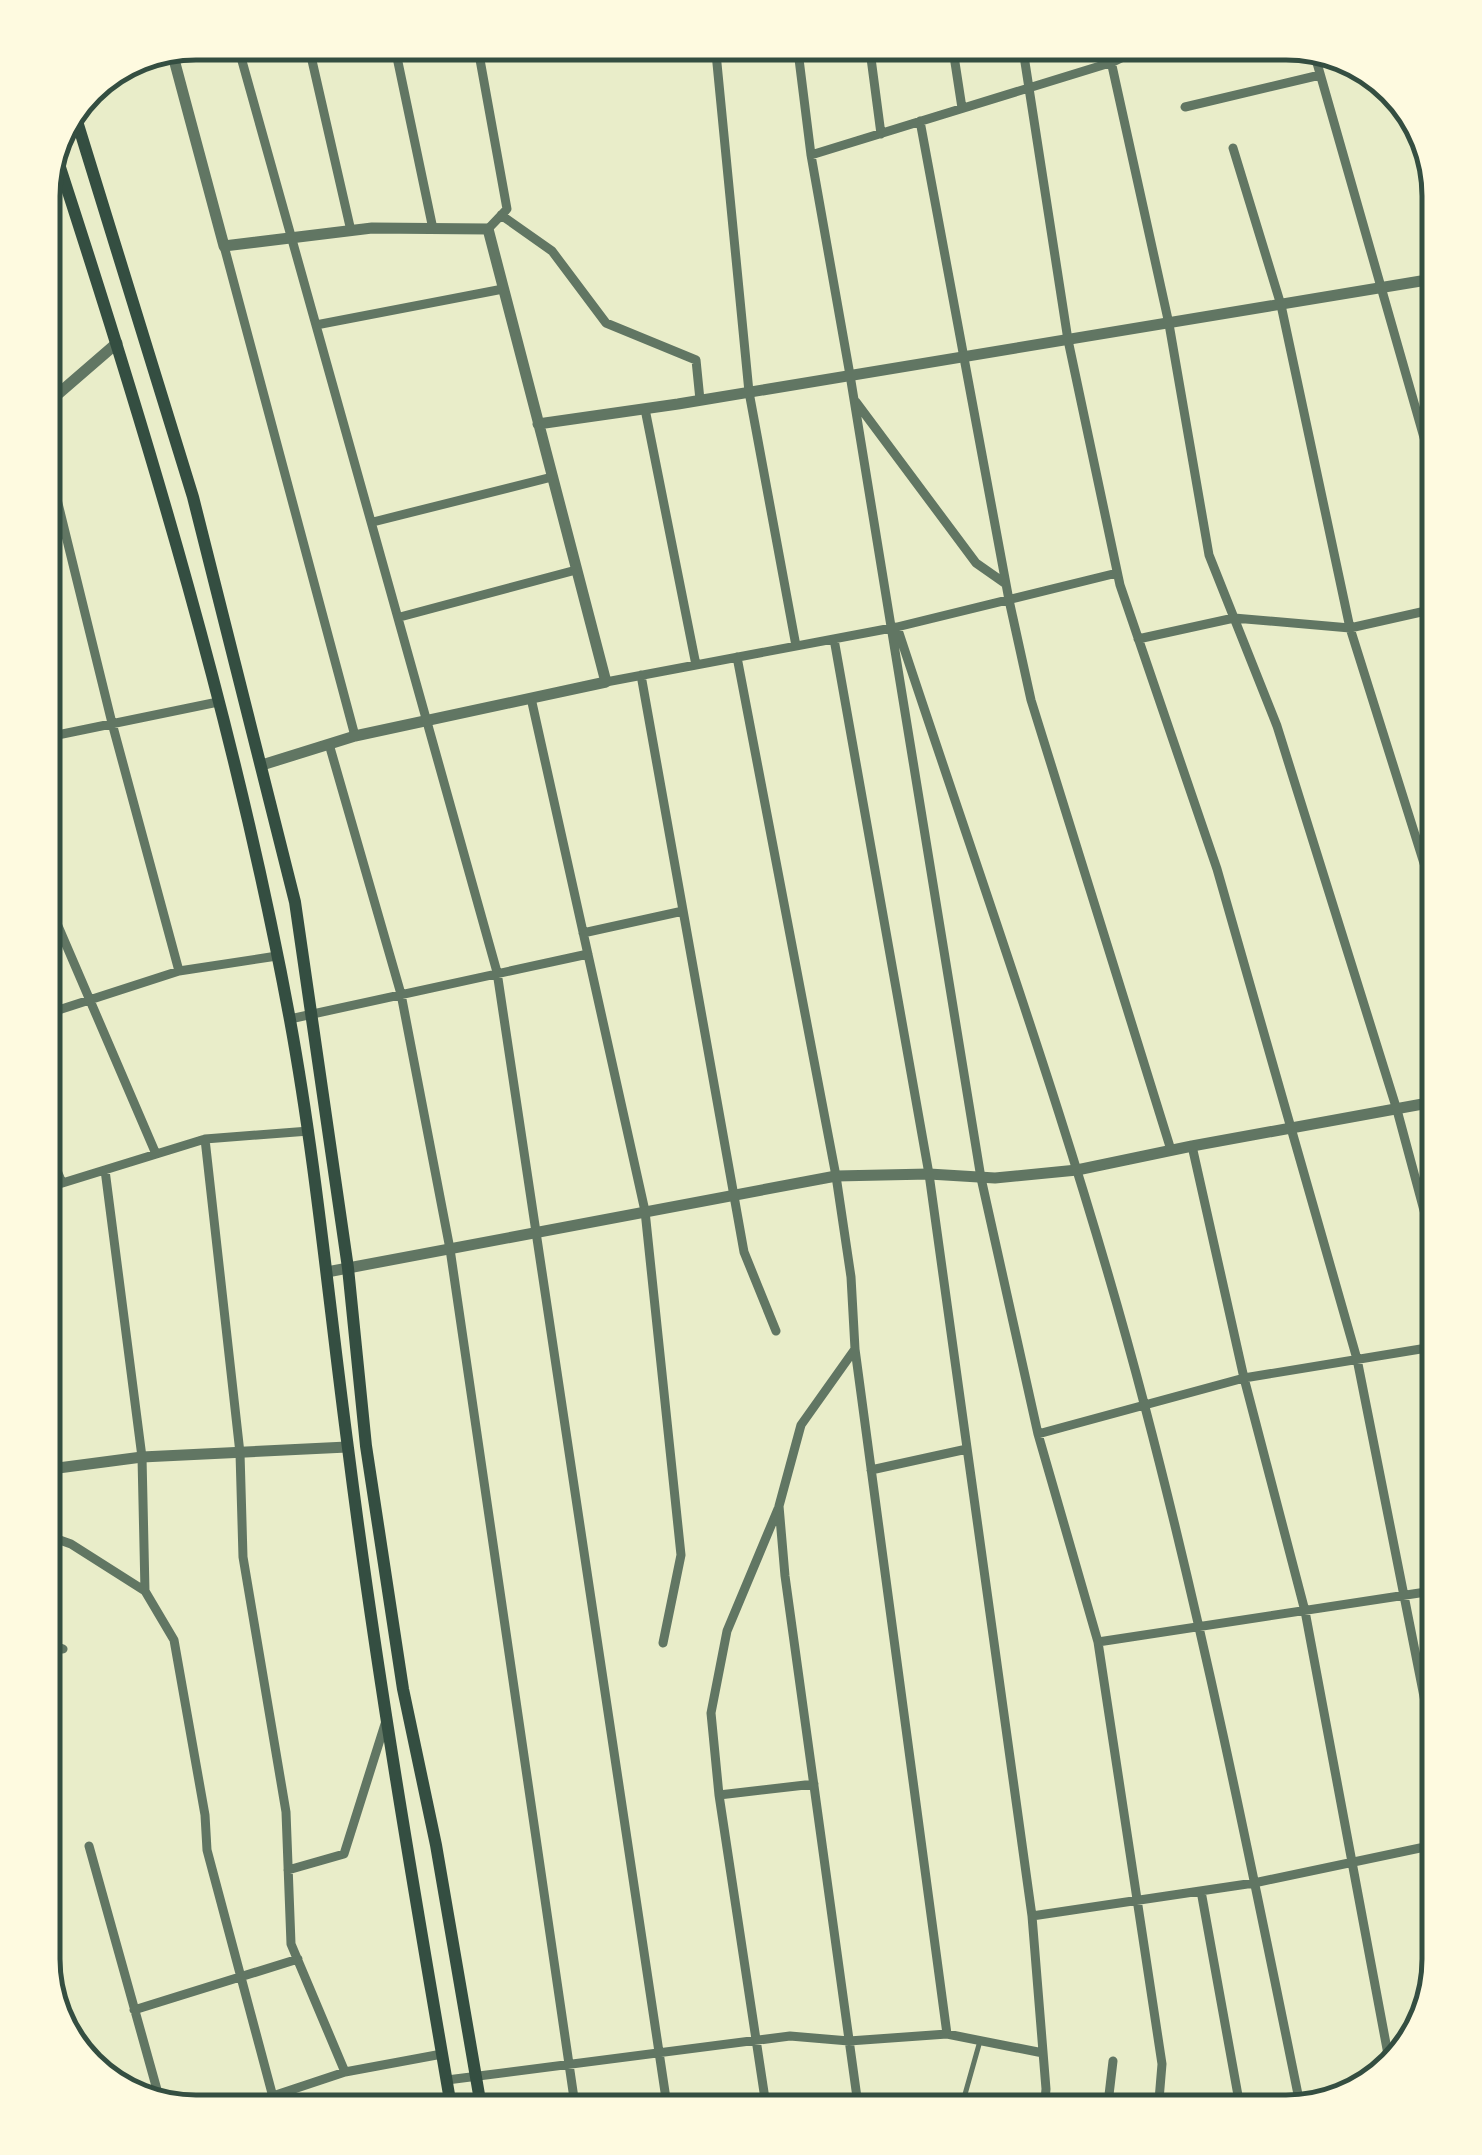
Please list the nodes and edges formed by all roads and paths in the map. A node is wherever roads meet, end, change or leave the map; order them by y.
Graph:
1 (243, 60) edge
2 (312, 60) edge
3 (398, 60) edge
4 (480, 60) edge
5 (717, 60) edge
6 (799, 60) edge
7 (871, 60) edge
8 (955, 60) edge
9 (1025, 60) edge
10 (1117, 60) edge
11 (176, 62) edge
12 (1113, 62) junction
13 (1317, 64) edge
14 (1320, 76) junction
15 (1029, 88) junction
16 (962, 108) junction
17 (1185, 108) dead end
18 (920, 122) junction
19 (79, 128) edge
20 (881, 134) junction
21 (1233, 148) dead end
22 (811, 155) junction
23 (62, 176) edge
24 (501, 215) junction
25 (432, 229) junction
26 (352, 230) junction
27 (488, 230) junction
28 (292, 238) junction
29 (224, 246) junction
30 (1422, 281) edge
31 (1380, 288) junction
32 (503, 289) junction
33 (1281, 305) junction
34 (1169, 324) junction
35 (316, 325) junction
36 (1068, 340) junction
37 (117, 343) junction
38 (966, 357) junction
39 (850, 376) junction
40 (749, 392) junction
41 (60, 393) edge
42 (700, 400) junction
43 (854, 400) junction
44 (644, 409) junction
45 (538, 424) junction
46 (1422, 429) edge
47 (552, 477) junction
48 (60, 512) edge
49 (372, 522) junction
50 (576, 570) junction
51 (1117, 573) junction
52 (1006, 584) junction
53 (1008, 600) junction
54 (1422, 612) edge
55 (400, 617) junction
56 (1234, 618) junction
57 (894, 627) junction
58 (1350, 628) junction
59 (834, 639) junction
60 (1138, 640) junction
61 (796, 646) junction
62 (738, 657) junction
63 (696, 665) junction
64 (641, 675) junction
65 (606, 682) junction
66 (531, 698) junction
67 (218, 702) junction
68 (429, 720) junction
69 (112, 723) junction
70 (60, 734) edge
71 (356, 736) junction
72 (329, 744) junction
73 (262, 765) junction
74 (1422, 854) edge
75 (683, 911) junction
76 (60, 931) edge
77 (583, 934) junction
78 (588, 954) junction
79 (277, 956) junction
80 (179, 971) junction
81 (497, 972) junction
82 (401, 994) junction
83 (89, 1000) junction
84 (60, 1009) edge
85 (312, 1014) junction
86 (290, 1019) junction
87 (1422, 1105) edge
88 (1397, 1110) junction
89 (1294, 1128) junction
90 (309, 1131) junction
91 (205, 1139) junction
92 (1192, 1146) junction
93 (1171, 1150) junction
94 (156, 1154) junction
95 (105, 1170) junction
96 (1077, 1170) junction
97 (929, 1174) junction
98 (836, 1176) junction
99 (60, 1178) edge
100 (981, 1178) junction
101 (62, 1183) joint
102 (732, 1194) junction
103 (1422, 1201) edge
104 (645, 1210) junction
105 (538, 1232) junction
106 (450, 1250) junction
107 (348, 1268) junction
108 (327, 1272) junction
109 (776, 1331) dead end
110 (854, 1348) junction
111 (1422, 1349) edge
112 (1357, 1360) junction
113 (1244, 1378) junction
114 (1145, 1405) junction
115 (1038, 1434) junction
116 (348, 1447) junction
117 (967, 1449) junction
118 (240, 1452) junction
119 (142, 1457) junction
120 (60, 1468) edge
121 (871, 1470) junction
122 (778, 1506) junction
123 (60, 1540) edge
124 (146, 1592) junction
125 (1422, 1593) edge
126 (1403, 1596) junction
127 (1305, 1611) junction
128 (1199, 1626) junction
129 (1098, 1642) junction
130 (663, 1643) dead end
131 (60, 1649) edge
132 (64, 1650) dead end
133 (1422, 1686) edge
134 (386, 1721) junction
135 (814, 1784) junction
136 (719, 1795) junction
137 (88, 1846) dead end
138 (1422, 1848) edge
139 (1352, 1862) junction
140 (288, 1870) junction
141 (1254, 1883) junction
142 (1200, 1891) junction
143 (1138, 1900) junction
144 (1032, 1916) junction
145 (298, 1959) junction
146 (240, 1977) junction
147 (134, 2010) junction
148 (947, 2034) junction
149 (754, 2040) junction
150 (849, 2041) junction
151 (980, 2041) junction
152 (1387, 2049) edge
153 (658, 2051) junction
154 (1043, 2053) junction
155 (442, 2054) junction
156 (1113, 2061) dead end
157 (569, 2064) junction
158 (345, 2072) junction
159 (477, 2076) junction
160 (447, 2080) junction
161 (157, 2089) edge
162 (1298, 2094) edge
163 (271, 2095) edge
164 (278, 2095) edge
165 (449, 2095) edge
166 (480, 2095) edge
167 (574, 2095) edge
168 (665, 2095) edge
169 (764, 2095) edge
170 (857, 2095) edge
171 (965, 2095) edge
172 (1044, 2095) edge
173 (1108, 2095) edge
174 (1159, 2095) edge
175 (1238, 2095) edge

1 - 28 street
2 - 26 street
3 - 25 street
4 - 24 street
5 - 40 street
6 - 22 street
7 - 20 street
8 - 16 street
9 - 15 street
10 - 12 street
11 - 29 street
12 - 15 street
12 - 34 street
13 - 14 street
14 - 17 street
14 - 31 street
15 - 16 street
15 - 36 street
16 - 18 street
18 - 20 street
18 - 38 street
19 - 73 main road
20 - 22 street
21 - 33 street
22 - 39 street
23 - 37 main road
24 - 27 street
24 - 42 street
25 - 26 street
25 - 27 street
26 - 28 street
27 - 32 street
28 - 29 street
28 - 35 street
29 - 71 street
30 - 31 street
31 - 33 street
31 - 46 street
32 - 35 street
32 - 45 street
33 - 34 street
33 - 58 street
34 - 36 street
34 - 56 street
35 - 49 street
36 - 38 street
36 - 51 street
37 - 41 street
37 - 67 main road
38 - 39 street
38 - 52 street
39 - 40 street
39 - 43 street
40 - 42 street
40 - 61 street
42 - 44 street
43 - 52 street
43 - 57 street
44 - 45 street
44 - 63 street
45 - 47 street
47 - 49 street
47 - 50 street
48 - 69 street
49 - 55 street
50 - 55 street
50 - 65 street
51 - 53 street
51 - 60 street
52 - 53 street
53 - 57 street
53 - 93 street
54 - 58 street
55 - 68 street
56 - 58 street
56 - 60 street
56 - 88 street
57 - 59 street
57 - 96 street
57 - 100 street
58 - 74 street
59 - 61 street
59 - 97 street
60 - 89 street
61 - 62 street
62 - 63 street
62 - 98 street
63 - 64 street
64 - 65 street
64 - 75 street
65 - 66 street
66 - 68 street
66 - 77 street
67 - 69 street
67 - 79 main road
68 - 71 street
68 - 81 street
69 - 70 street
69 - 80 street
71 - 72 street
72 - 73 street
72 - 82 street
73 - 85 main road
75 - 77 street
75 - 102 street
76 - 83 street
77 - 78 street
78 - 81 street
78 - 104 street
79 - 80 street
79 - 86 main road
80 - 83 street
81 - 82 street
81 - 105 street
82 - 85 street
82 - 106 street
83 - 84 street
83 - 94 street
85 - 86 street
85 - 107 main road
86 - 90 main road
87 - 88 street
88 - 89 street
88 - 103 street
89 - 92 street
89 - 112 street
90 - 91 street
90 - 108 main road
91 - 94 street
91 - 118 street
92 - 93 street
92 - 113 street
93 - 96 street
94 - 95 street
95 - 101 street
95 - 119 street
96 - 100 street
96 - 114 street
97 - 98 street
97 - 100 street
97 - 117 street
98 - 102 street
98 - 110 street
99 - 101 street
100 - 115 street
102 - 104 street
102 - 109 street
104 - 105 street
104 - 130 street
105 - 106 street
105 - 153 street
106 - 107 street
106 - 157 street
107 - 108 street
107 - 159 main road
108 - 116 main road
110 - 121 street
110 - 122 street
111 - 112 street
112 - 113 street
112 - 126 street
113 - 114 street
113 - 127 street
114 - 115 street
114 - 128 street
115 - 129 street
116 - 118 street
116 - 134 main road
117 - 121 street
117 - 144 street
118 - 119 street
118 - 140 street
119 - 120 street
119 - 124 street
121 - 148 street
122 - 135 street
122 - 136 street
123 - 124 street
124 - 146 street
125 - 126 street
126 - 127 street
126 - 133 street
127 - 128 street
127 - 139 street
128 - 129 street
128 - 141 street
129 - 143 street
131 - 132 street
134 - 140 street
134 - 155 main road
135 - 136 street
135 - 150 street
136 - 149 street
137 - 147 street
138 - 139 street
139 - 141 street
139 - 152 street
140 - 145 street
141 - 142 street
141 - 162 street
142 - 143 street
142 - 175 street
143 - 144 street
143 - 174 street
144 - 154 street
145 - 146 street
145 - 158 street
146 - 147 street
146 - 163 street
147 - 161 street
148 - 150 street
148 - 151 street
149 - 150 street
149 - 153 street
149 - 169 street
150 - 170 street
151 - 154 street
151 - 171 lane
153 - 157 street
153 - 168 street
154 - 172 street
155 - 158 street
155 - 160 main road
156 - 173 street
157 - 159 street
157 - 167 street
158 - 164 street
159 - 160 street
159 - 166 main road
160 - 165 main road

